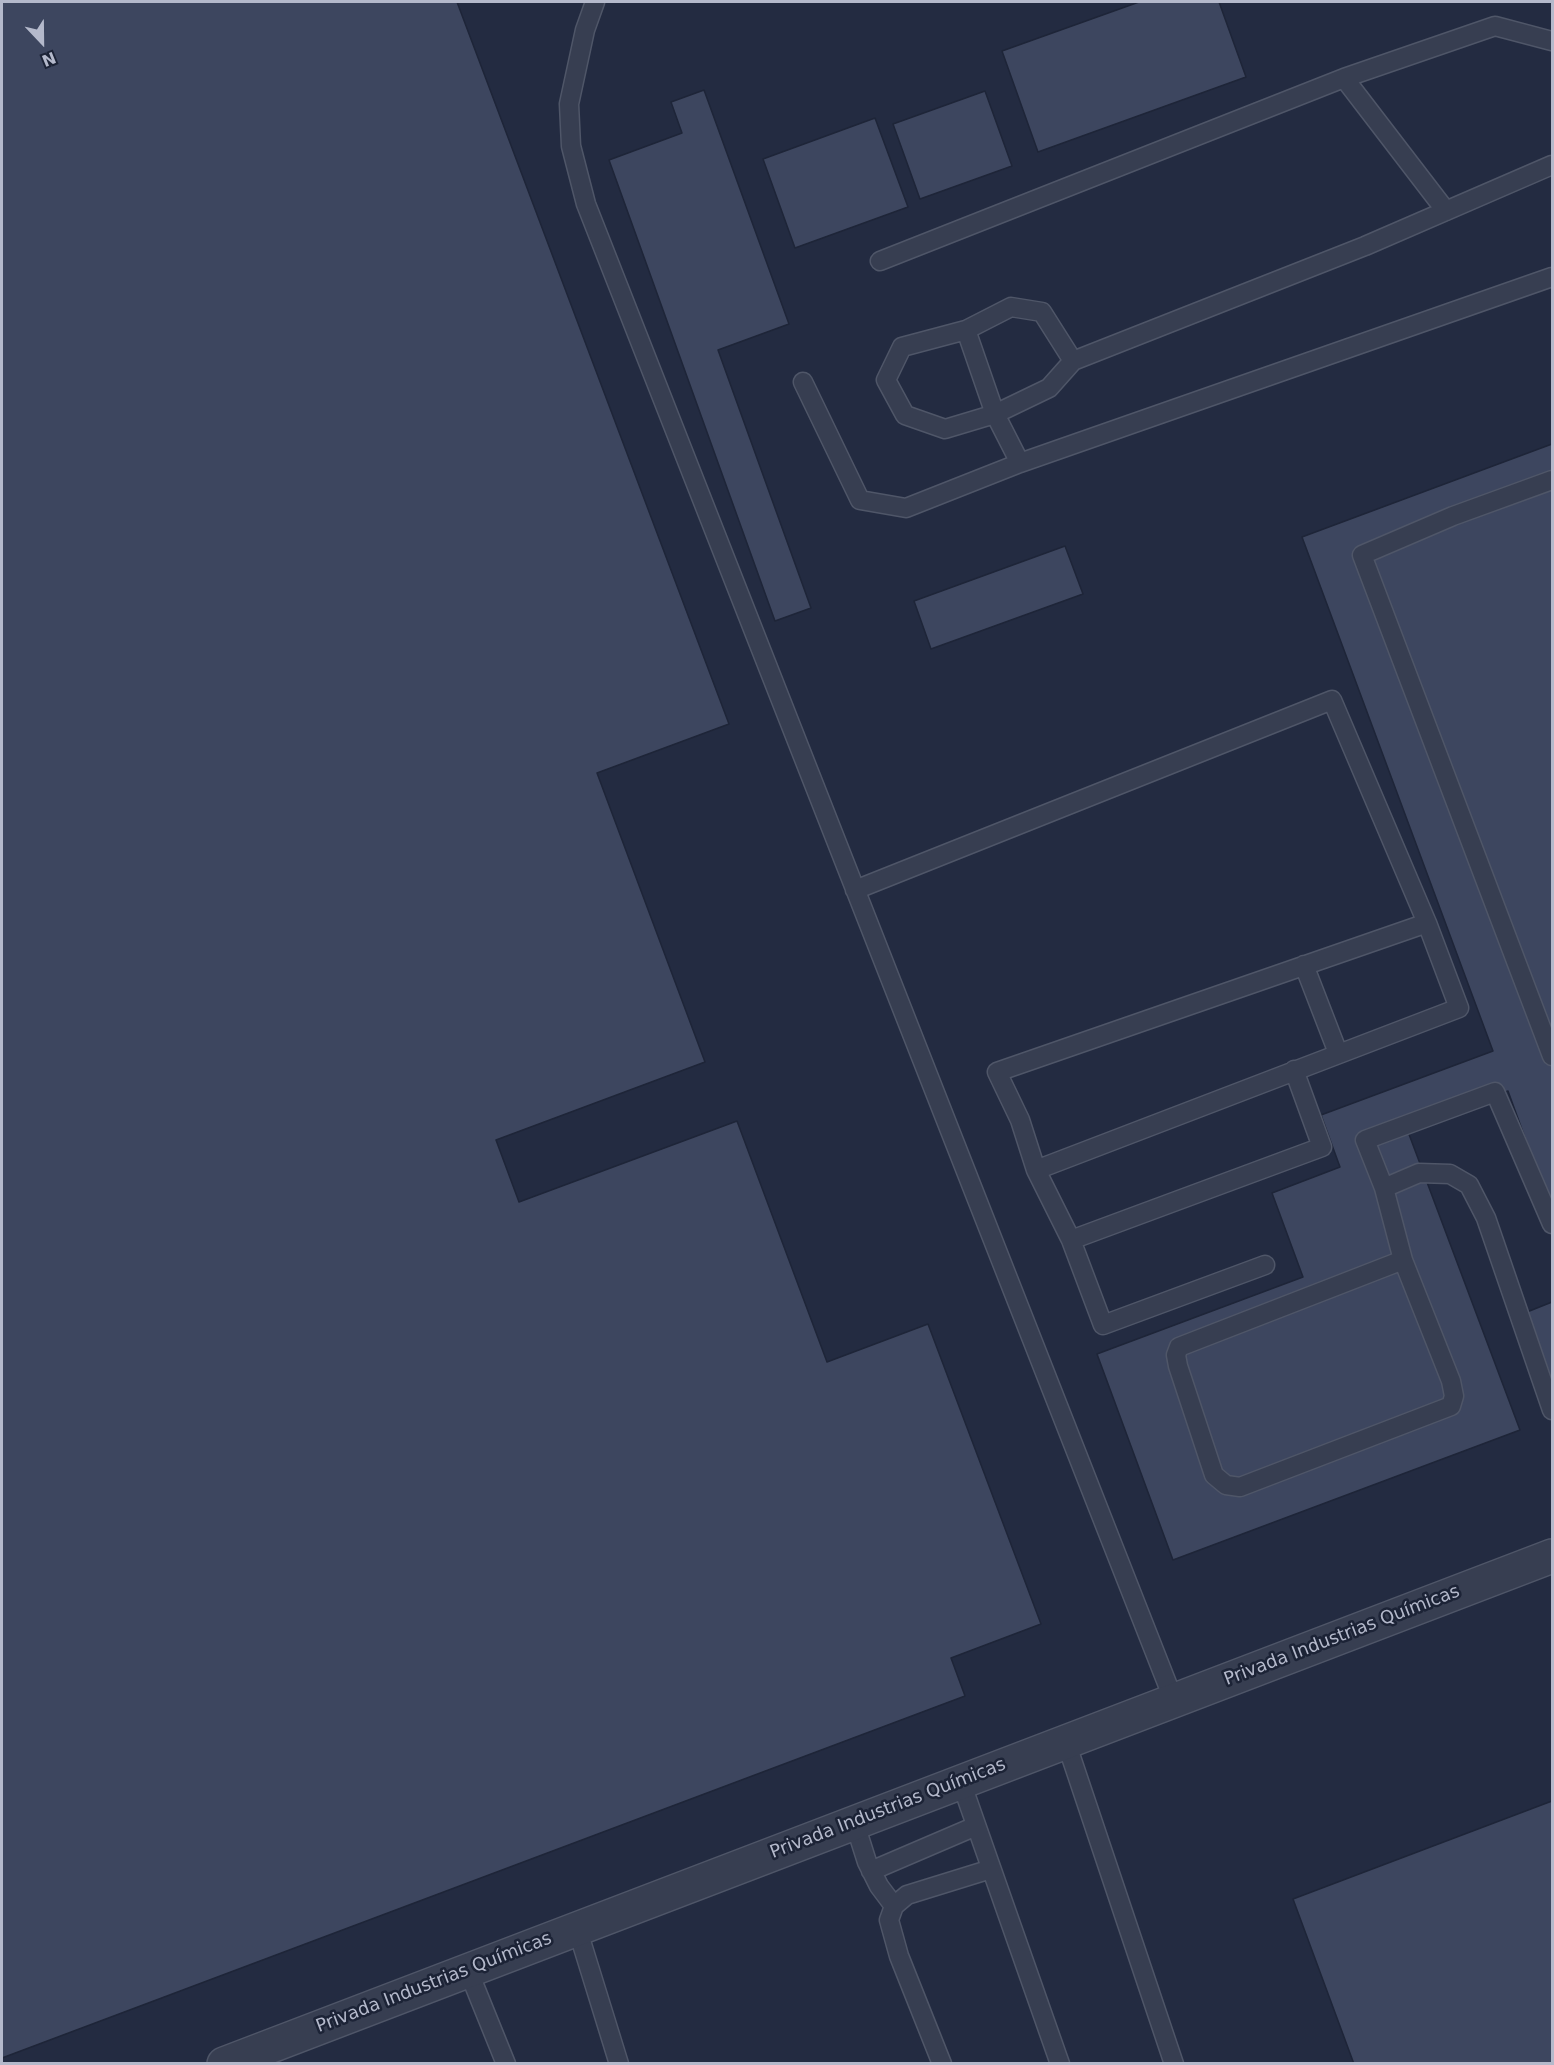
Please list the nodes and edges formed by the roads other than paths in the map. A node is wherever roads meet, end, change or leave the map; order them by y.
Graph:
1 (595, 2) edge
2 (1552, 41) edge
3 (1344, 78) junction
4 (1552, 165) edge
5 (1446, 211) junction
6 (880, 261) dead end
7 (1552, 277) edge
8 (966, 330) junction
9 (1073, 361) junction
10 (804, 382) dead end
11 (995, 414) junction
12 (1020, 464) junction
13 (1552, 480) edge
14 (855, 890) junction
15 (1427, 923) junction
16 (1304, 965) junction
17 (1338, 1053) junction
18 (1552, 1056) edge
19 (1294, 1070) junction
20 (1036, 1170) junction
21 (1384, 1188) junction
22 (1552, 1224) edge
23 (1071, 1240) junction
24 (1403, 1260) junction
25 (1265, 1265) dead end
26 (1552, 1410) edge
27 (1552, 1556) edge
28 (1173, 1701) junction
29 (1066, 1742) junction
30 (961, 1782) junction
31 (854, 1821) junction
32 (976, 1826) junction
33 (991, 1869) junction
34 (871, 1871) junction
35 (894, 1906) junction
36 (577, 1928) junction
37 (468, 1970) junction
38 (224, 2064) edge
39 (506, 2064) edge
40 (619, 2064) edge
41 (942, 2064) edge
42 (1060, 2064) edge
43 (1174, 2064) edge

1 - 14 lane
2 - 3 lane
3 - 5 lane
3 - 6 lane
4 - 5 lane
5 - 9 lane
7 - 12 lane
8 - 9 lane
8 - 11 lane
8 - 11 lane
9 - 11 lane
10 - 12 lane
11 - 12 lane
13 - 18 lane
14 - 15 lane
14 - 28 lane
15 - 16 lane
15 - 17 lane
16 - 17 lane
16 - 20 lane
17 - 19 lane
19 - 20 lane
19 - 23 lane
20 - 23 lane
21 - 22 lane
21 - 24 lane
21 - 26 lane
23 - 25 lane
24 - 24 lane
27 - 28 street, Privada Industrias Químicas
28 - 29 street, Privada Industrias Químicas
29 - 30 street, Privada Industrias Químicas
29 - 43 lane
30 - 31 street, Privada Industrias Químicas
30 - 32 lane
31 - 34 lane
31 - 36 street, Privada Industrias Químicas
32 - 33 lane
32 - 34 lane
33 - 35 lane
33 - 42 lane
34 - 35 lane
35 - 41 lane
36 - 37 street, Privada Industrias Químicas
36 - 40 lane
37 - 38 street, Privada Industrias Químicas
37 - 39 lane

